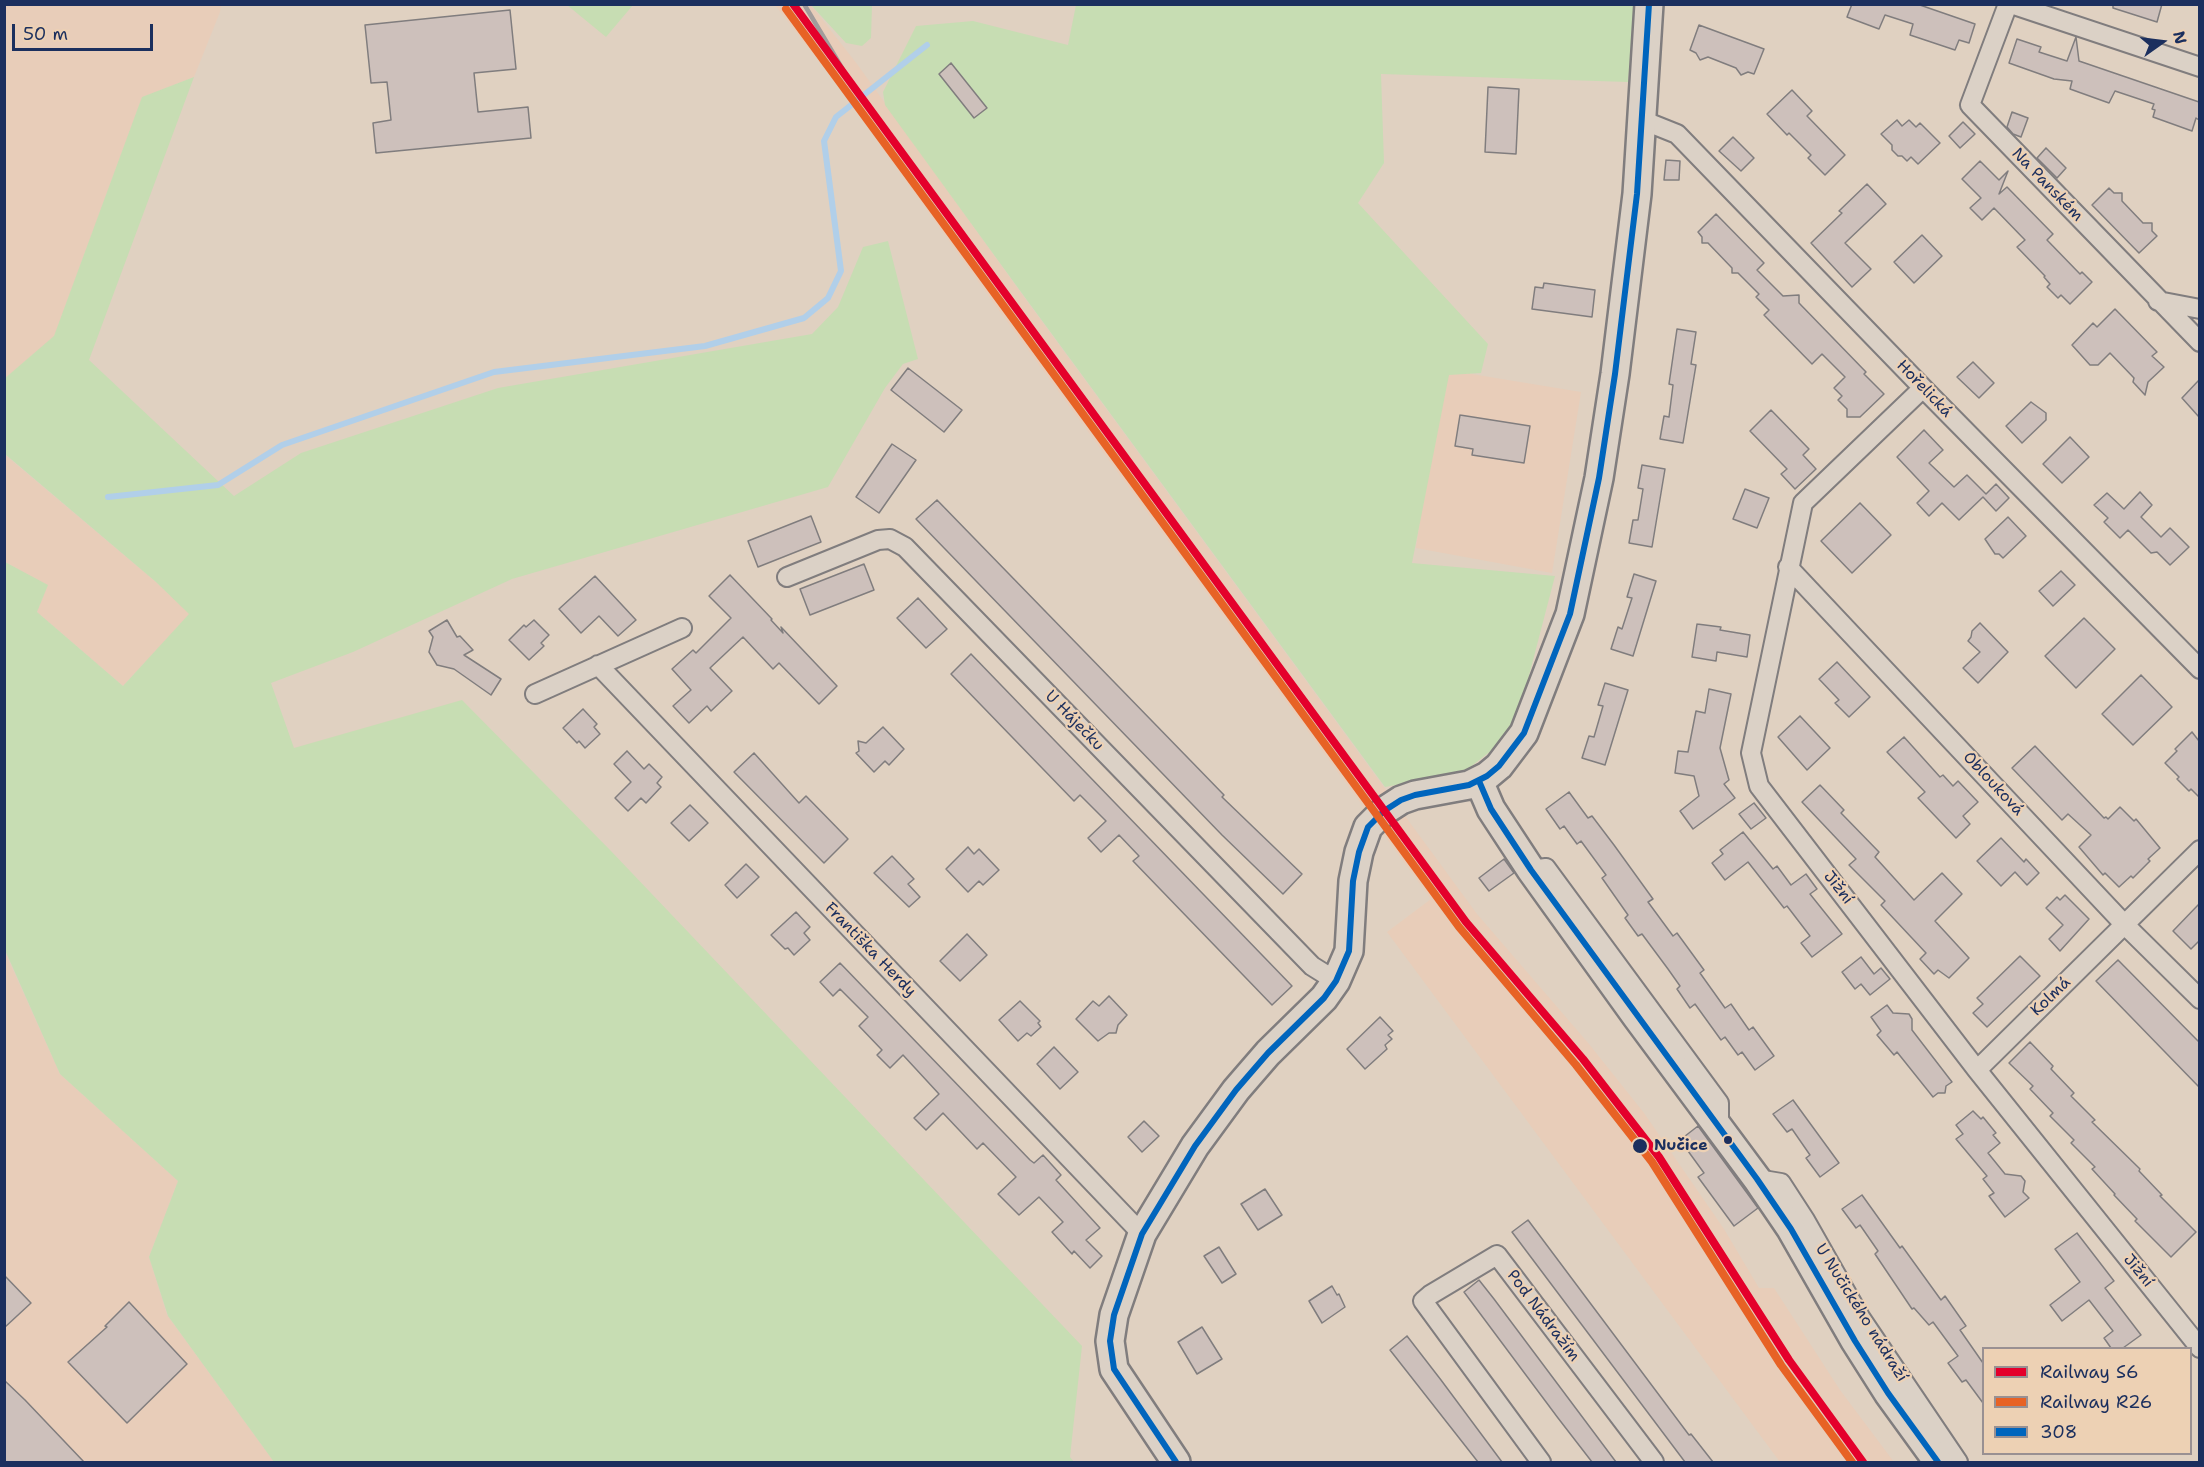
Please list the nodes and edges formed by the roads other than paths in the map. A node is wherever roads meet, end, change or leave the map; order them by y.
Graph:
1 (1648, 4) edge
2 (2009, 4) edge
3 (2199, 67) edge
4 (1642, 120) junction
5 (2158, 301) junction
6 (2199, 309) edge
7 (2199, 342) edge
8 (1923, 388) junction
9 (1788, 567) junction
10 (787, 577) dead end
11 (682, 628) dead end
12 (598, 666) junction
13 (2199, 669) edge
14 (535, 694) dead end
15 (1479, 781) junction
16 (2199, 850) edge
17 (2125, 925) junction
18 (1336, 981) junction
19 (2199, 999) edge
20 (1977, 1070) junction
21 (1757, 1179) junction
22 (1142, 1234) junction
23 (2199, 1348) edge
24 (1176, 1462) edge
25 (1541, 1462) edge
26 (1654, 1462) edge
27 (1938, 1462) edge
28 (1958, 1462) edge

1 - 4 main road
2 - 3 street
2 - 5 street, Na Panském
4 - 8 street, Hořelická
4 - 15 main road
5 - 6 street
5 - 7 street, Na Panském
8 - 9 street, Jižní
8 - 13 street, Hořelická
9 - 17 street, Oblouková
9 - 20 street, Jižní
10 - 18 street, U Háječku
11 - 12 street
12 - 14 street
12 - 22 street, Františka Herdy
15 - 18 main road
15 - 21 main road
16 - 17 street, Kolmá
17 - 19 street, Oblouková
17 - 20 street, Kolmá
18 - 22 main road
20 - 23 street, Jižní
21 - 27 main road
21 - 28 street, U Nučického nádraží
22 - 24 main road
25 - 26 street, Pod Nádražím

